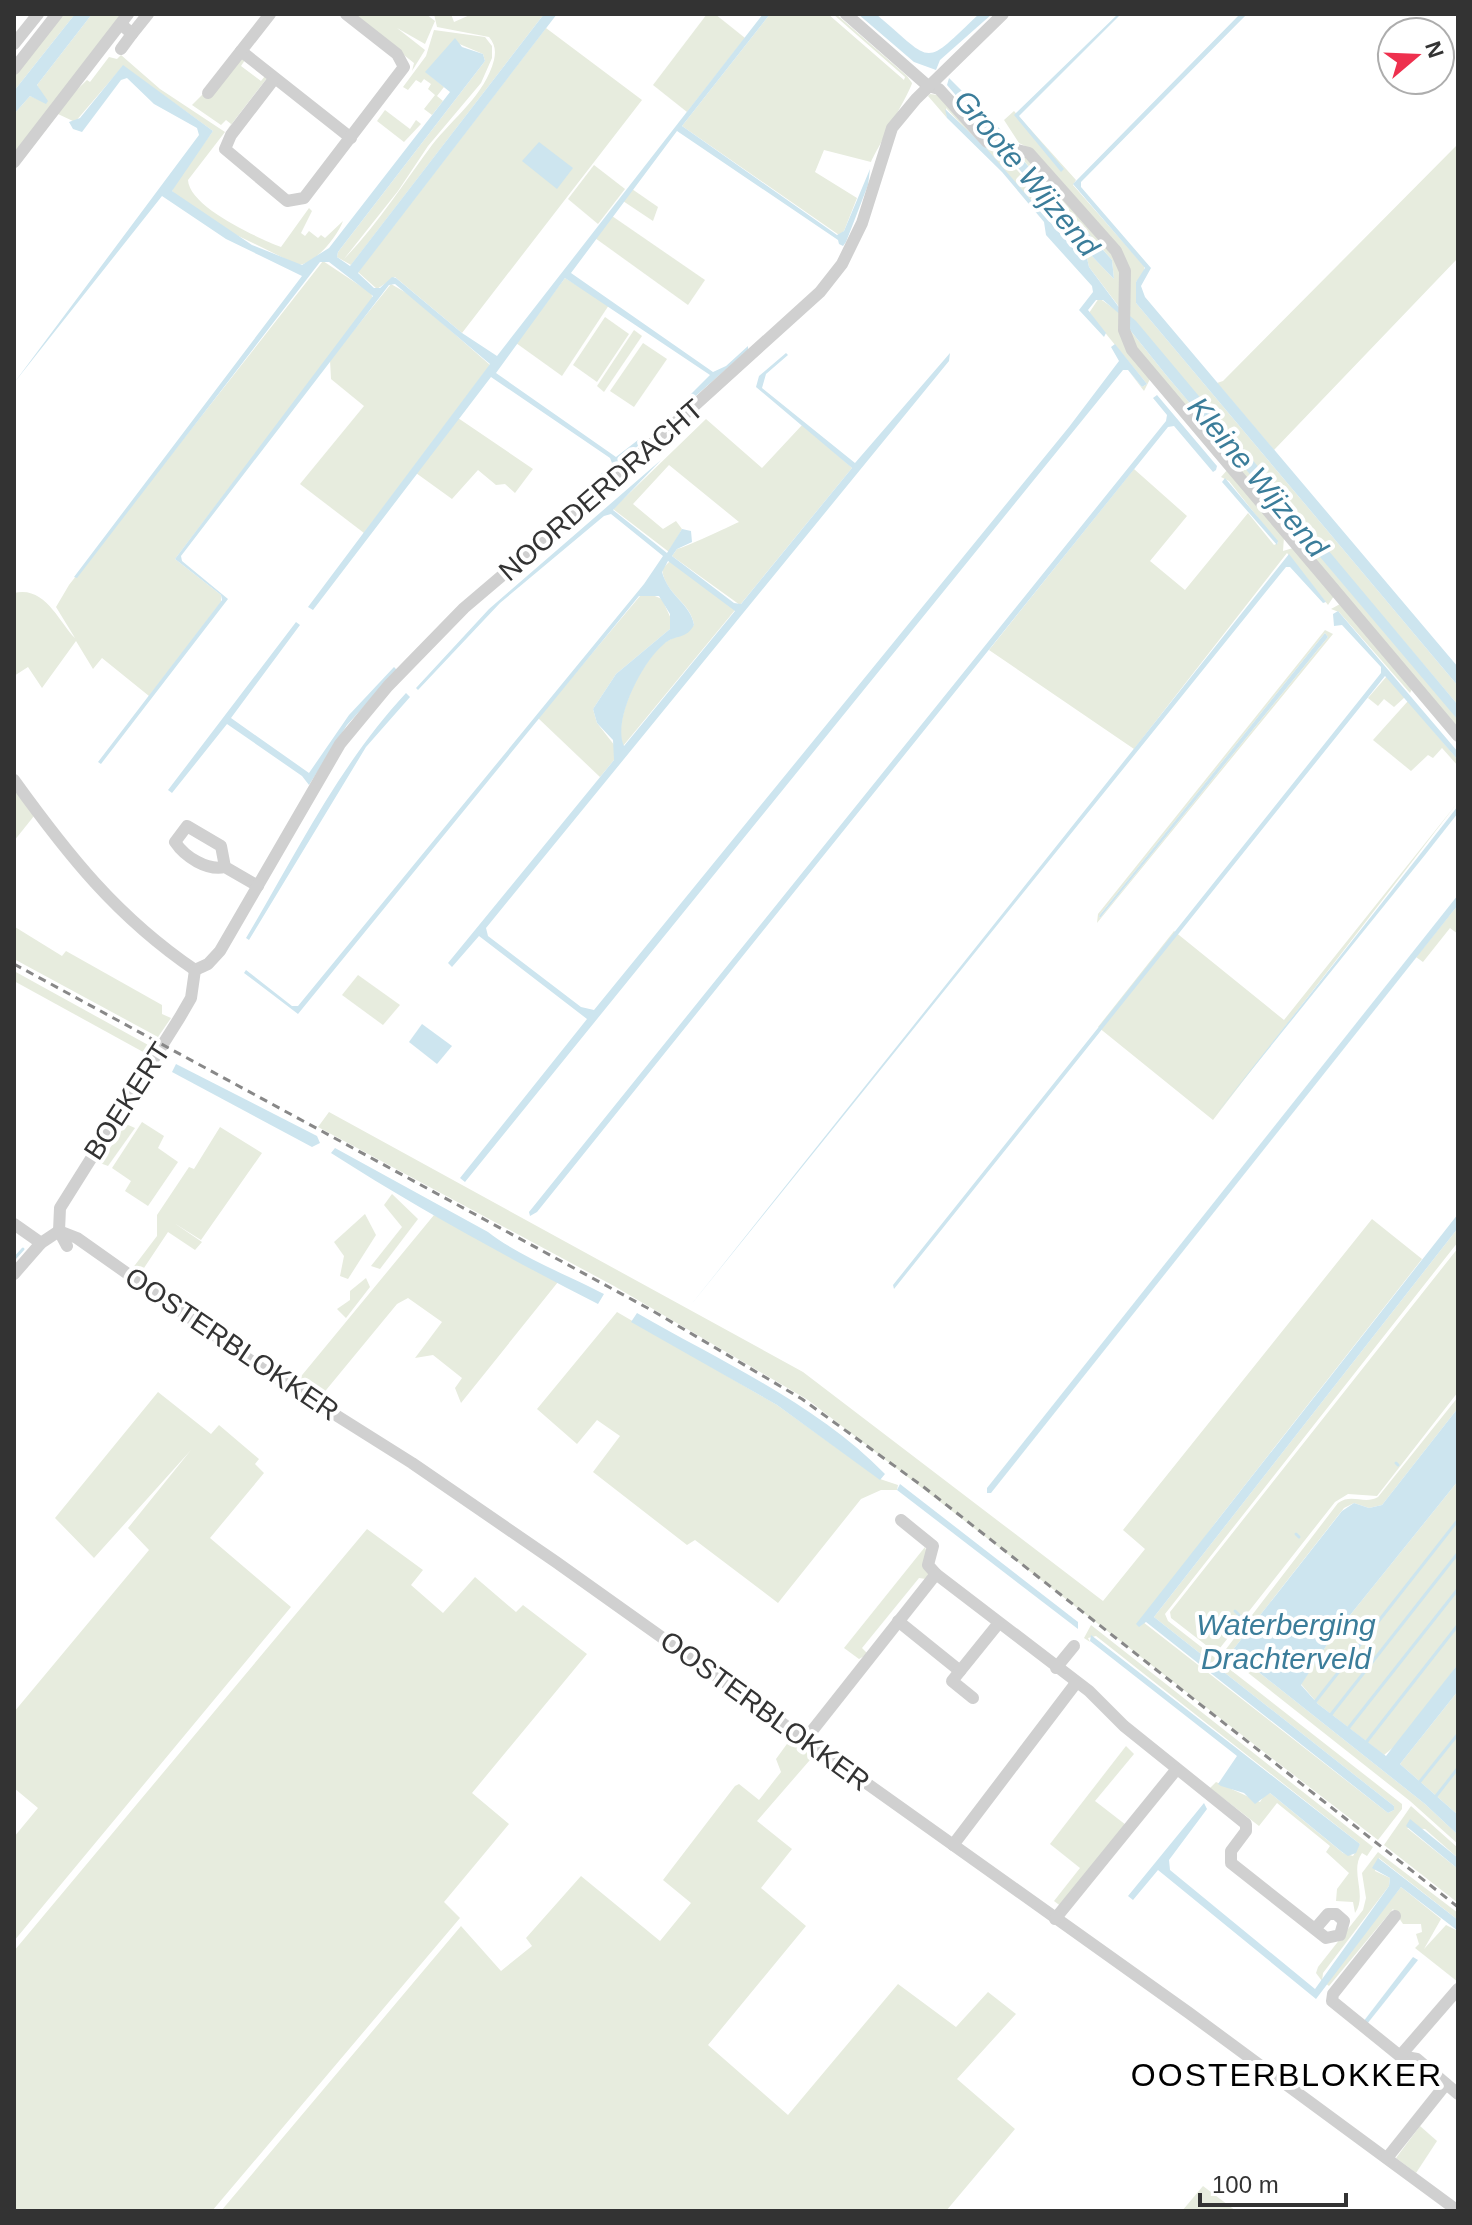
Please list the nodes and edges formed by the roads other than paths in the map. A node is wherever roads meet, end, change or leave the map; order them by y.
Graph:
1 (38, 14) edge
2 (57, 14) edge
3 (148, 14) edge
4 (270, 14) edge
5 (346, 14) edge
6 (846, 14) edge
7 (1003, 14) edge
8 (124, 19) edge
9 (132, 34) junction
10 (14, 44) edge
11 (121, 49) dead end
12 (241, 51) junction
13 (14, 69) edge
14 (274, 79) junction
15 (928, 86) junction
16 (208, 93) dead end
17 (351, 138) junction
18 (14, 162) edge
19 (1458, 736) edge
20 (14, 780) edge
21 (225, 867) dead end
22 (258, 886) junction
23 (195, 970) junction
24 (14, 1224) edge
25 (59, 1231) junction
26 (41, 1243) junction
27 (67, 1246) dead end
28 (14, 1274) edge
29 (901, 1520) dead end
30 (936, 1574) junction
31 (898, 1621) junction
32 (998, 1624) junction
33 (1074, 1646) dead end
34 (1056, 1668) junction
35 (960, 1671) junction
36 (1076, 1683) junction
37 (973, 1698) dead end
38 (804, 1741) junction
39 (1176, 1770) junction
40 (953, 1845) junction
41 (1395, 1916) dead end
42 (1055, 1919) junction
43 (1315, 1929) dead end
44 (1458, 1989) edge
45 (1400, 2056) junction
46 (1446, 2084) junction
47 (1458, 2094) edge
48 (1387, 2158) junction
49 (1458, 2211) edge

1 - 10 street
2 - 13 street
3 - 9 street
4 - 12 street
5 - 17 street
6 - 15 street
7 - 15 street, NOORDERDRACHT
8 - 9 street
8 - 18 street
9 - 11 street
12 - 14 street
12 - 16 street
14 - 17 street
14 - 17 street
15 - 19 street
15 - 22 street, NOORDERDRACHT
20 - 23 street
21 - 22 street
22 - 23 street, NOORDERDRACHT
23 - 25 street, BOEKERT
24 - 26 street
25 - 26 street
25 - 27 street
25 - 38 street, OOSTERBLOKKER
26 - 28 street
29 - 30 street
30 - 31 street
30 - 32 street
31 - 35 street
31 - 38 street
32 - 34 street
32 - 35 street
33 - 34 street
34 - 36 street
35 - 37 street
36 - 39 street
36 - 40 street
38 - 40 street, OOSTERBLOKKER
39 - 42 street
39 - 43 street
40 - 42 street, OOSTERBLOKKER
41 - 45 street
42 - 48 street, OOSTERBLOKKER
44 - 45 street
45 - 46 street
46 - 47 street
46 - 48 street
48 - 49 street, OOSTERBLOKKER

